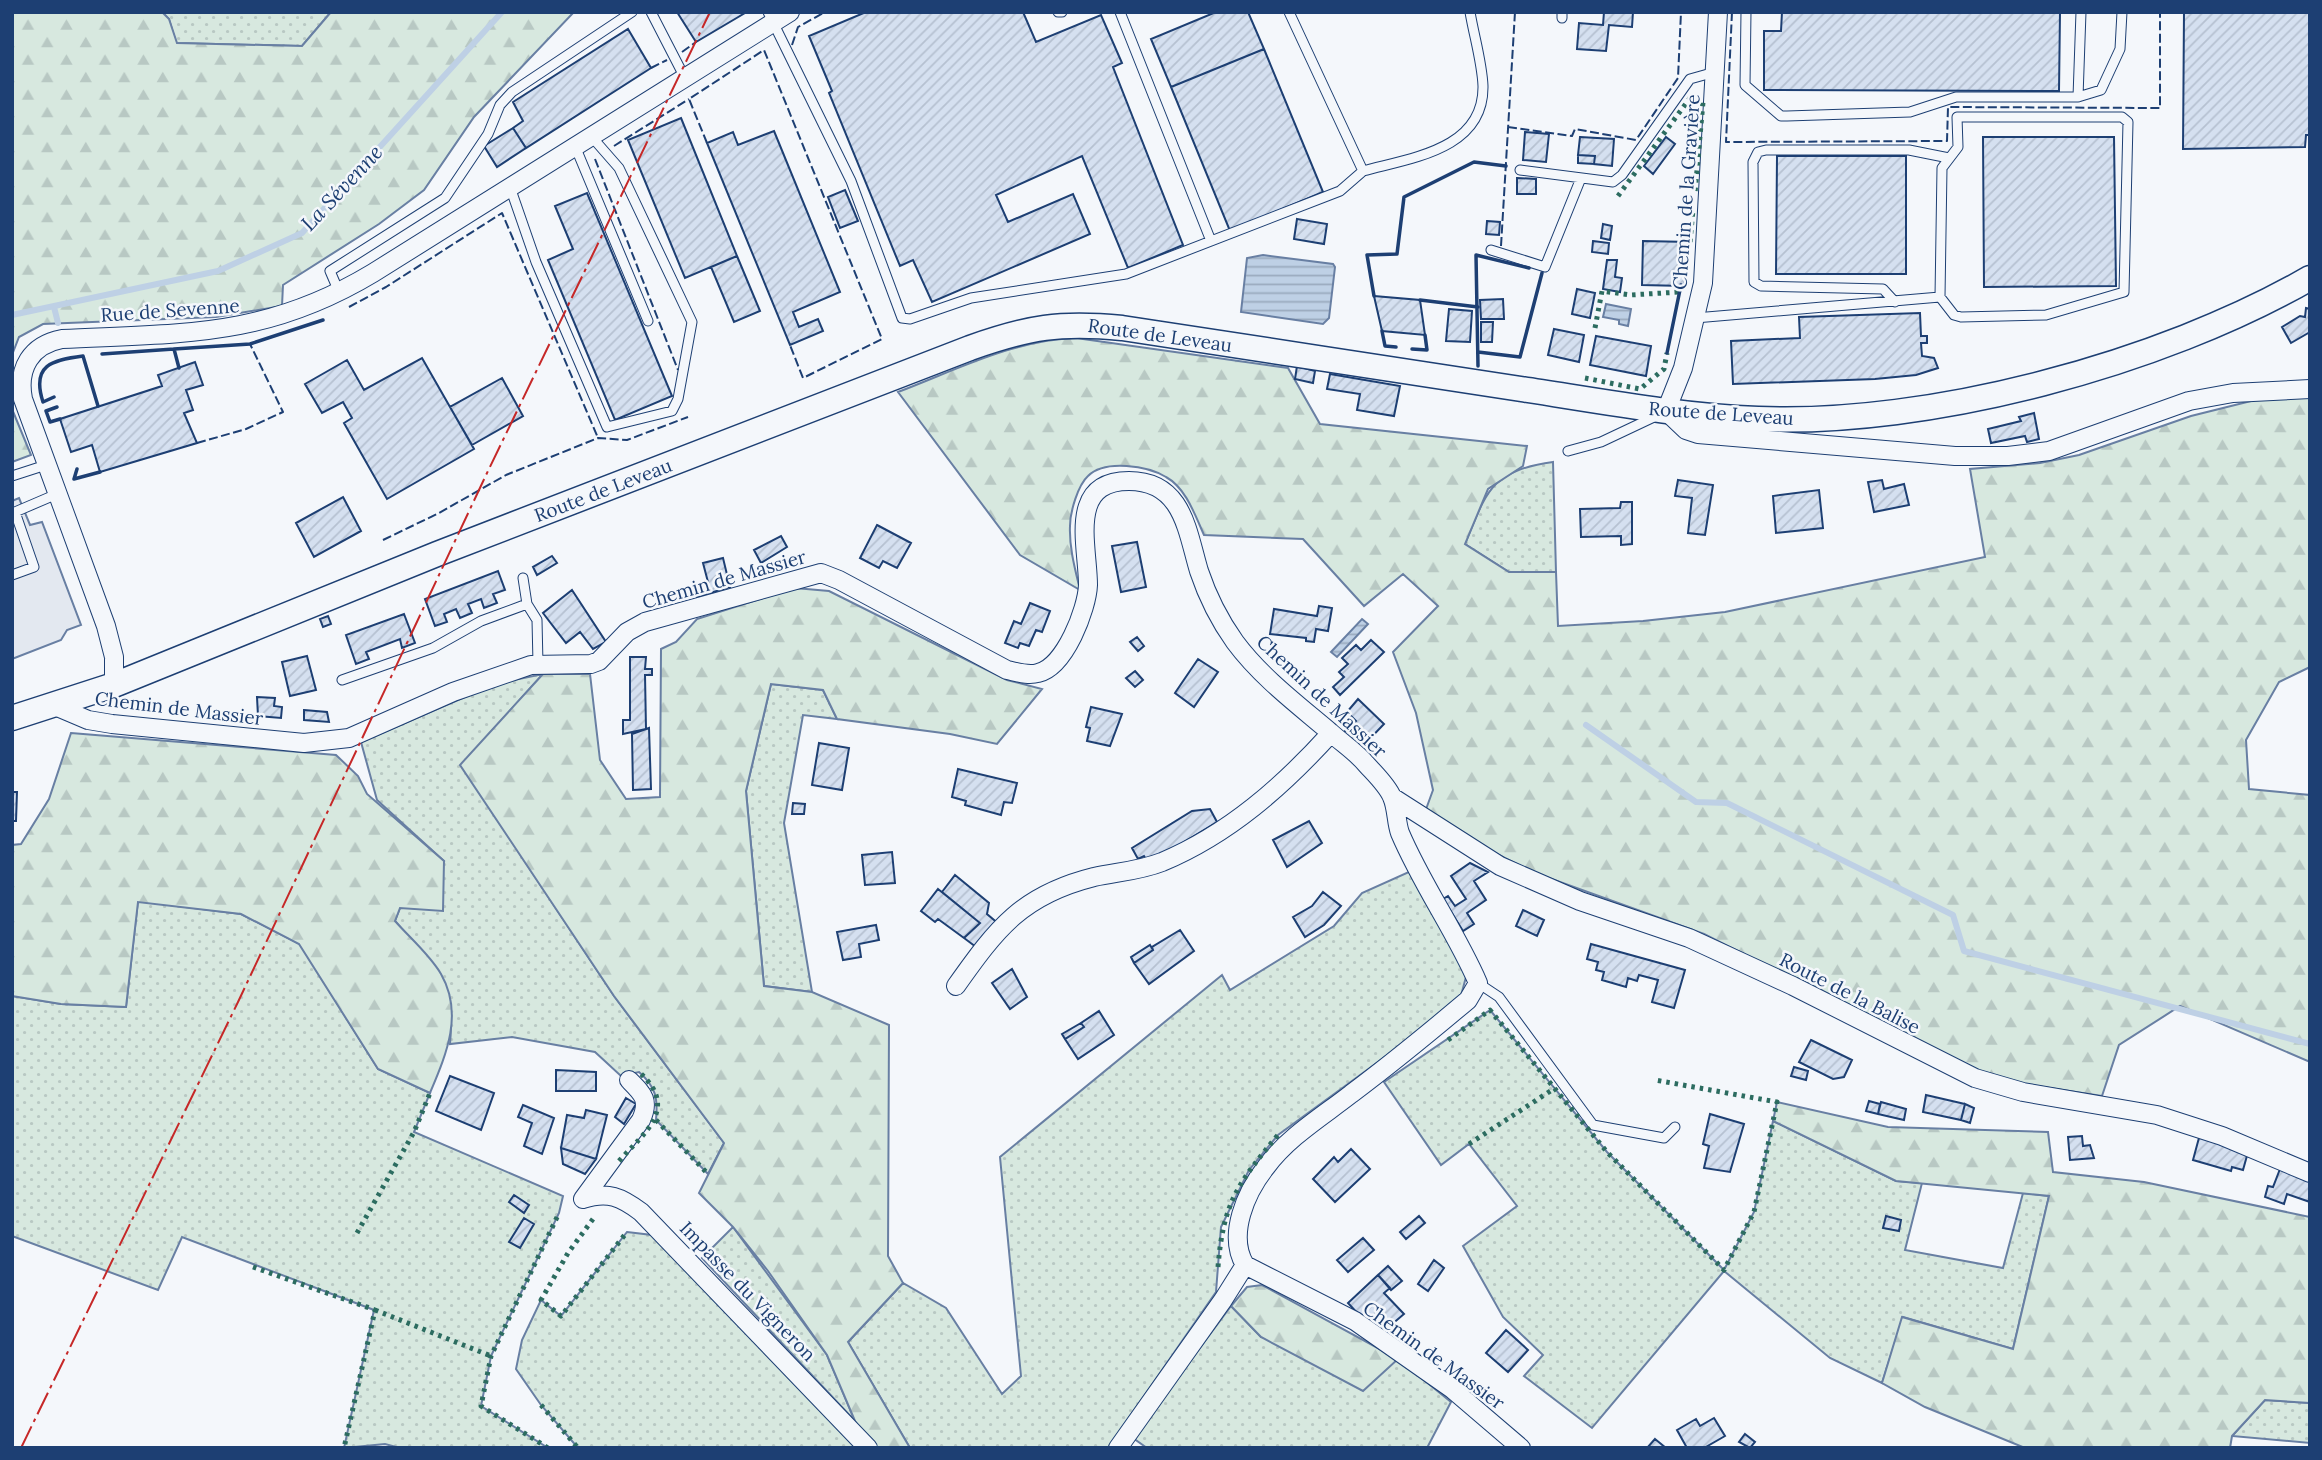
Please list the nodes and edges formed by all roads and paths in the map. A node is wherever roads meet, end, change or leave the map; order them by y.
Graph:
1 (632, 12) edge
2 (651, 12) edge
3 (790, 12) edge
4 (1120, 12) edge
5 (1289, 12) edge
6 (1470, 12) edge
7 (1718, 12) edge
8 (1746, 12) edge
9 (2081, 12) edge
10 (2122, 12) edge
11 (771, 17) edge
12 (1715, 72) junction
13 (685, 78) junction
14 (2078, 97) junction
15 (591, 136) junction
16 (575, 146) junction
17 (1949, 158) junction
18 (1520, 170) dead end
19 (1363, 171) junction
20 (1581, 178) junction
21 (510, 187) junction
22 (1211, 241) junction
23 (1491, 250) dead end
24 (2310, 278) edge
25 (339, 294) junction
26 (1940, 297) junction
27 (1895, 302) junction
28 (1695, 317) junction
29 (648, 321) dead end
30 (2310, 389) edge
31 (1665, 411) junction
32 (1568, 451) dead end
33 (46, 464) junction
34 (12, 476) edge
35 (57, 494) junction
36 (12, 575) edge
37 (523, 578) dead end
38 (527, 604) junction
39 (538, 664) junction
40 (342, 680) dead end
41 (114, 685) junction
42 (55, 706) junction
43 (12, 718) edge
44 (1331, 733) junction
45 (1392, 797) junction
46 (1478, 983) junction
47 (956, 986) dead end
48 (629, 1080) dead end
49 (1675, 1127) dead end
50 (2310, 1173) edge
51 (1245, 1265) junction
52 (868, 1448) edge
53 (1118, 1448) edge
54 (1521, 1448) edge

1 - 25 lane
2 - 13 lane
3 - 11 street, Rue de Sevenne
4 - 22 lane
5 - 19 lane
6 - 19 lane
7 - 12 street, Chemin de la Gravière
8 - 14 lane
9 - 14 lane
10 - 14 lane
11 - 13 street, Rue de Sevenne
11 - 22 lane
12 - 20 lane
12 - 28 street, Chemin de la Gravière
13 - 15 street, Rue de Sevenne
15 - 16 street, Rue de Sevenne
15 - 21 lane
16 - 21 street, Rue de Sevenne
16 - 29 lane
17 - 26 lane
17 - 26 lane
17 - 27 lane
18 - 20 lane
19 - 22 lane
20 - 23 lane
21 - 25 street, Rue de Sevenne
24 - 31 street, Route de Leveau
25 - 33 street, Rue de Sevenne
26 - 27 lane
27 - 28 lane
28 - 31 street, Chemin de la Gravière
30 - 31 street
31 - 32 lane
31 - 41 street, Route de Leveau
33 - 34 lane
33 - 35 street, Rue de Sevenne
35 - 36 lane
35 - 41 street, Rue de Sevenne
37 - 38 lane
38 - 39 lane
38 - 40 lane
39 - 42 street, Chemin de Massier
39 - 44 street, Chemin de Massier
41 - 42 street, Route de Leveau
42 - 43 street, Route de Leveau
44 - 45 street, Chemin de Massier
44 - 47 street
45 - 46 street, Chemin de Massier
45 - 50 street, Route de la Balise
46 - 49 lane
46 - 51 street
48 - 52 street, Impasse du Vigneron
51 - 53 street
51 - 54 street, Chemin de Massier

